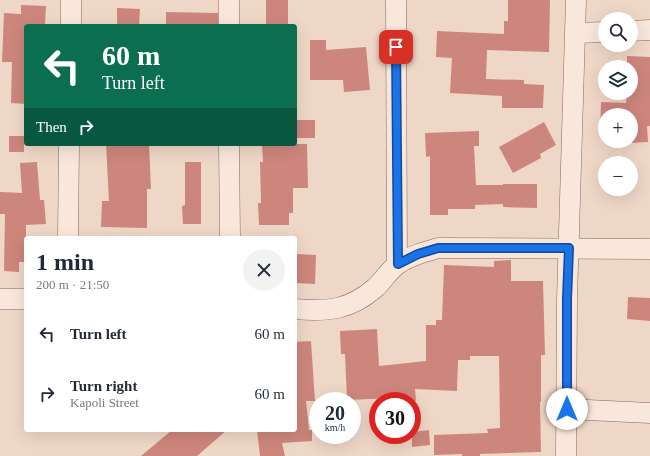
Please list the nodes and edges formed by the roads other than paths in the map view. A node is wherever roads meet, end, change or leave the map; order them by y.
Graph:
1 (71, 0) edge
2 (229, 0) edge
3 (396, 0) edge
4 (576, 0) edge
5 (71, 24) edge
6 (229, 24) edge
7 (638, 30) edge
8 (650, 30) edge
9 (598, 32) edge
10 (576, 33) junction
11 (69, 146) edge
12 (229, 146) edge
13 (68, 236) edge
14 (230, 236) edge
15 (569, 248) junction
16 (650, 249) edge
17 (398, 264) junction
18 (0, 299) edge
19 (24, 299) edge
20 (297, 309) edge
21 (567, 409) junction
22 (650, 413) edge
23 (566, 456) edge

1 - 5 street
2 - 6 street
3 - 17 street
4 - 10 street
7 - 8 street
9 - 10 street
10 - 15 street
11 - 13 street
12 - 14 street
15 - 16 street
15 - 17 street
15 - 21 street
17 - 20 street
18 - 19 street
21 - 22 street
21 - 23 street

